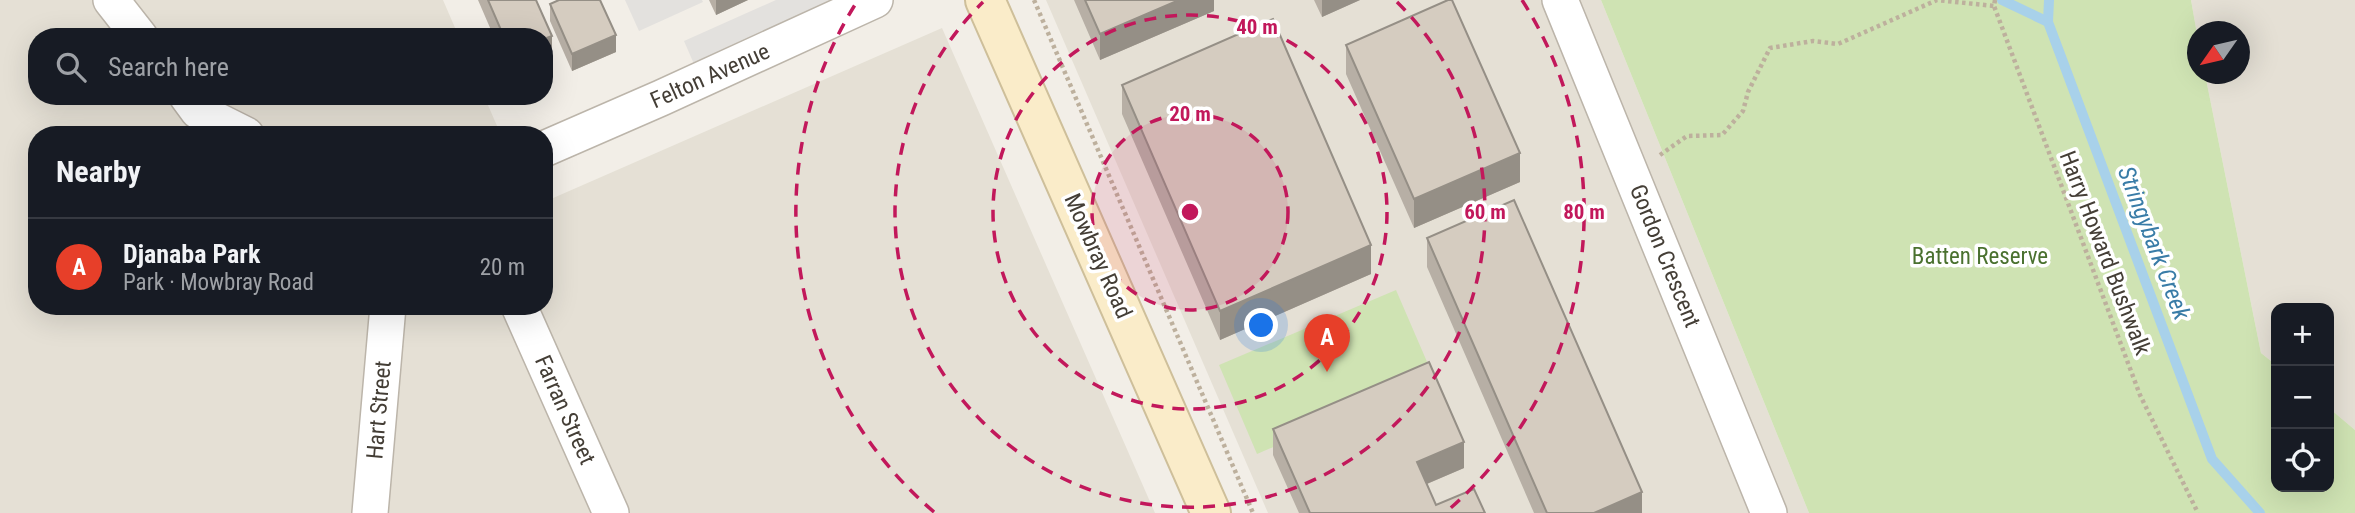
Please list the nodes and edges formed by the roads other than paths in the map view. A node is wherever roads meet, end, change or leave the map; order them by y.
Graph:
1 (111, 0) edge
2 (876, 0) edge
3 (985, 0) edge
4 (1560, 0) edge
5 (133, 28) edge
6 (194, 105) edge
7 (228, 126) edge
8 (553, 145) edge
9 (387, 315) edge
10 (523, 315) edge
11 (370, 513) edge
12 (611, 513) edge
13 (1210, 513) edge
14 (1769, 513) edge

1 - 5 street
2 - 8 street, Felton Avenue
3 - 13 main road, Mowbray Road
4 - 14 street, Gordon Crescent
6 - 7 street
9 - 11 street, Hart Street
10 - 12 street, Farran Street

